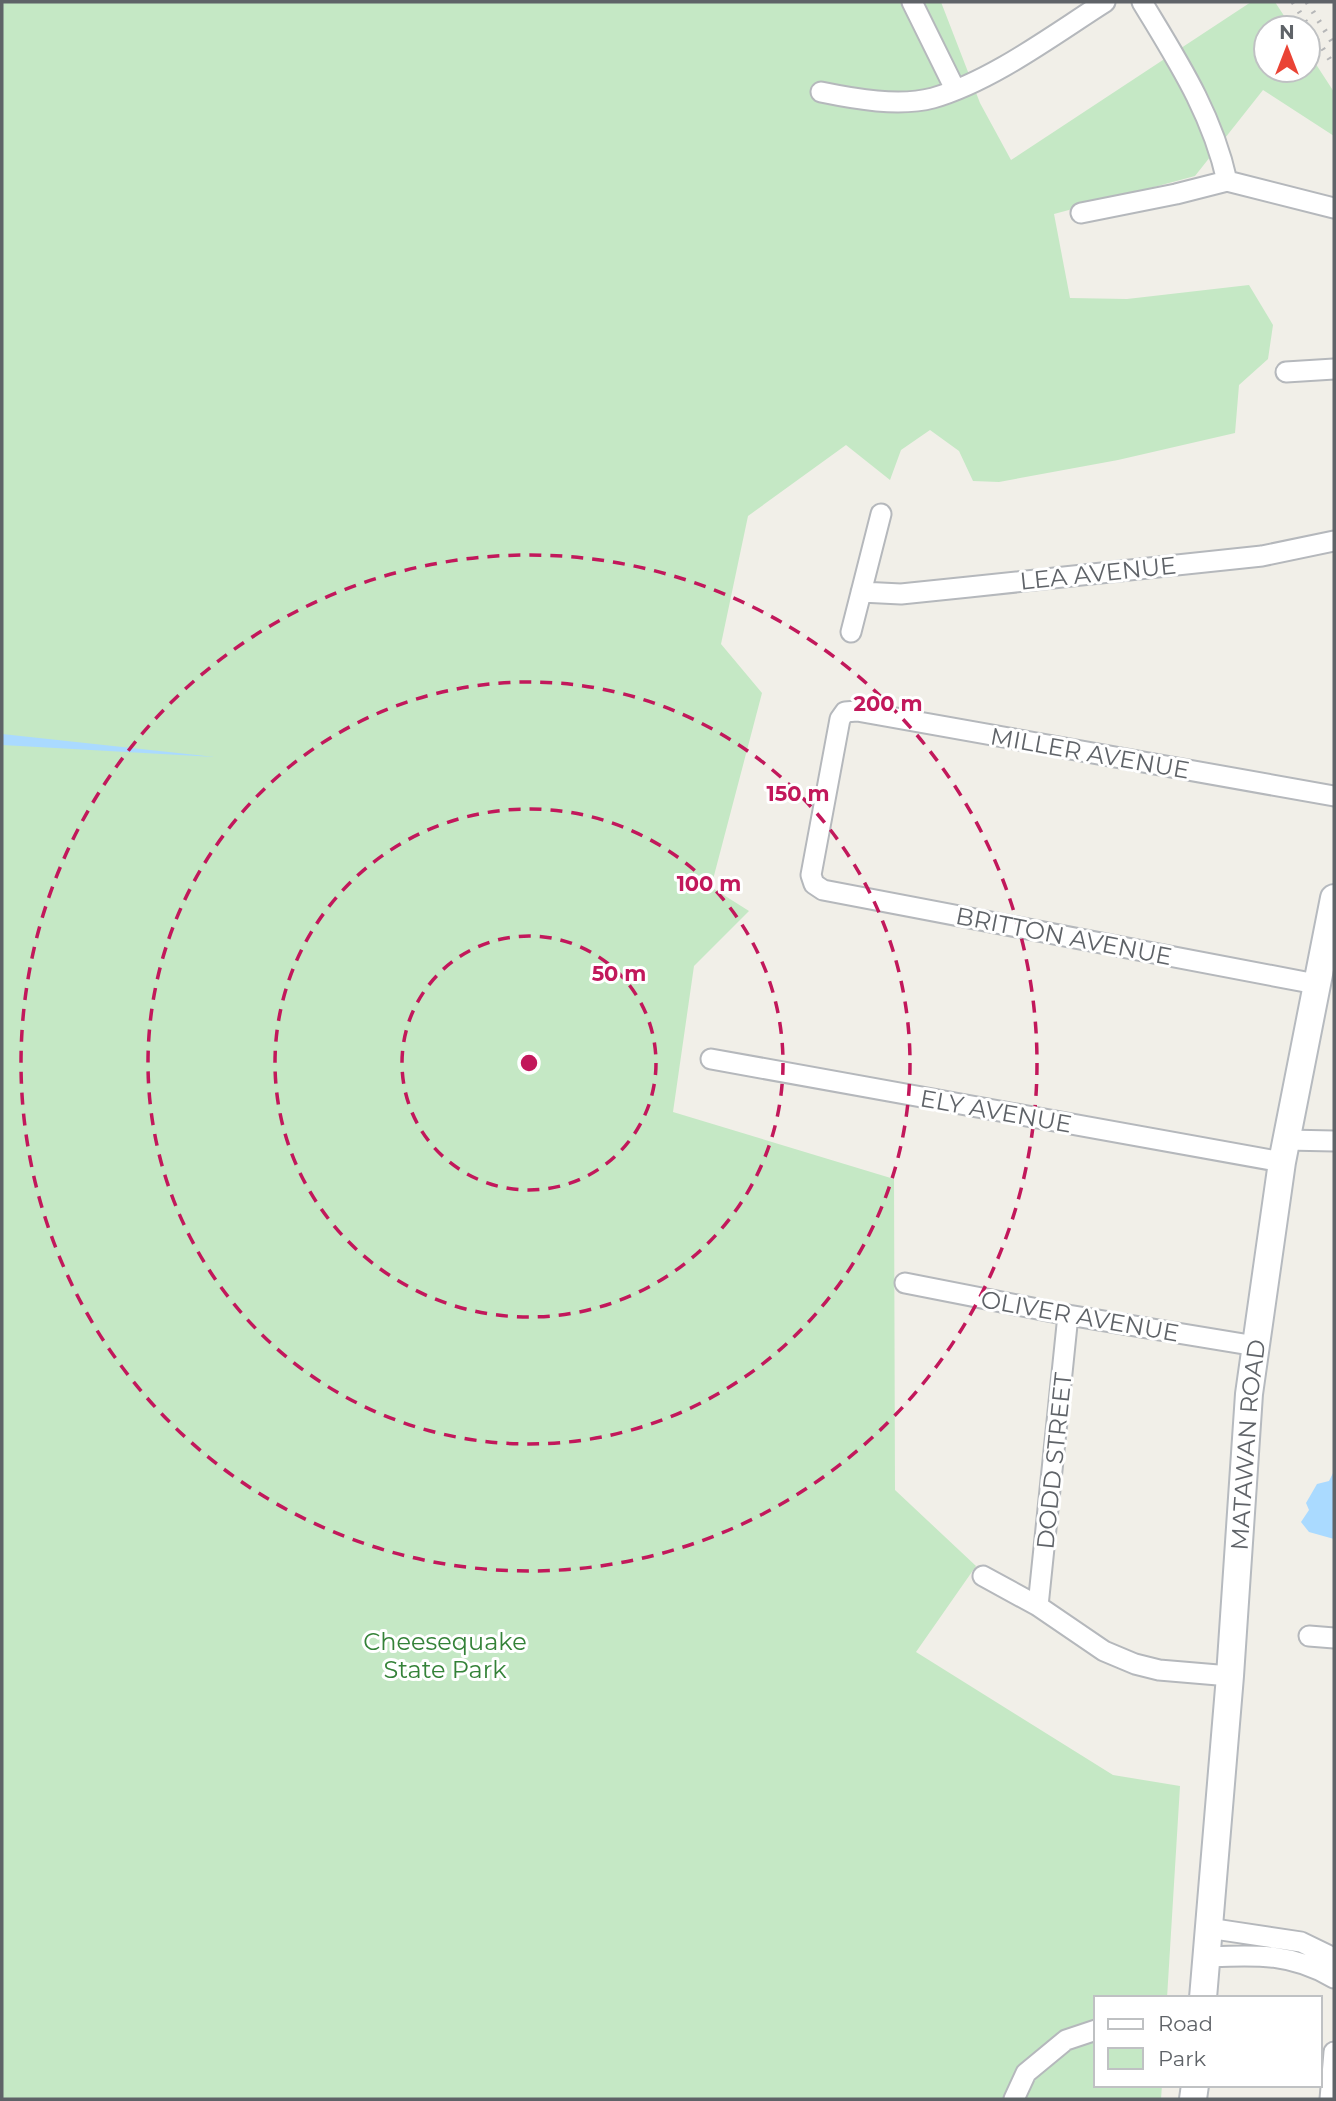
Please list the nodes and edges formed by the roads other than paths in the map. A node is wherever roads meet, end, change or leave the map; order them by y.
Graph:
1 (912, 2) edge
2 (1105, 2) edge
3 (1142, 2) edge
4 (955, 89) junction
5 (821, 92) dead end
6 (1227, 181) junction
7 (1334, 208) edge
8 (1081, 213) dead end
9 (1334, 369) edge
10 (1286, 372) dead end
11 (881, 513) dead end
12 (1334, 541) edge
13 (861, 592) junction
14 (850, 632) dead end
15 (1334, 796) edge
16 (814, 884) joint
17 (1334, 898) edge
18 (1316, 984) junction
19 (711, 1059) dead end
20 (1334, 1141) edge
21 (1284, 1151) junction
22 (905, 1283) dead end
23 (1068, 1315) junction
24 (1256, 1346) junction
25 (983, 1576) dead end
26 (1038, 1606) junction
27 (1309, 1636) dead end
28 (1334, 1638) edge
29 (1230, 1676) junction
30 (1208, 1928) junction
31 (1205, 1957) junction
32 (1334, 1958) edge
33 (1334, 1979) edge
34 (1203, 1996) edge
35 (1094, 2032) edge
36 (1334, 2052) edge
37 (1014, 2099) edge
38 (1330, 2099) edge

1 - 4 street
2 - 4 street
3 - 6 street
4 - 5 street
6 - 7 street
6 - 8 street
9 - 10 street
11 - 13 street
12 - 13 street, LEA AVENUE
13 - 14 street
15 - 16 street, MILLER AVENUE
16 - 18 street, BRITTON AVENUE
17 - 18 main road, MATAWAN ROAD
18 - 21 main road, MATAWAN ROAD
19 - 21 street, ELY AVENUE
20 - 21 street, ELY AVENUE
21 - 24 main road, MATAWAN ROAD
22 - 23 street, OLIVER AVENUE
23 - 24 street, OLIVER AVENUE
23 - 26 street, DODD STREET
24 - 29 main road, MATAWAN ROAD
25 - 26 street
26 - 29 street
27 - 28 street
29 - 30 main road, MATAWAN ROAD
30 - 31 main road, MATAWAN ROAD
30 - 32 street
31 - 33 street
31 - 34 main road, MATAWAN ROAD
35 - 37 street
36 - 38 street

